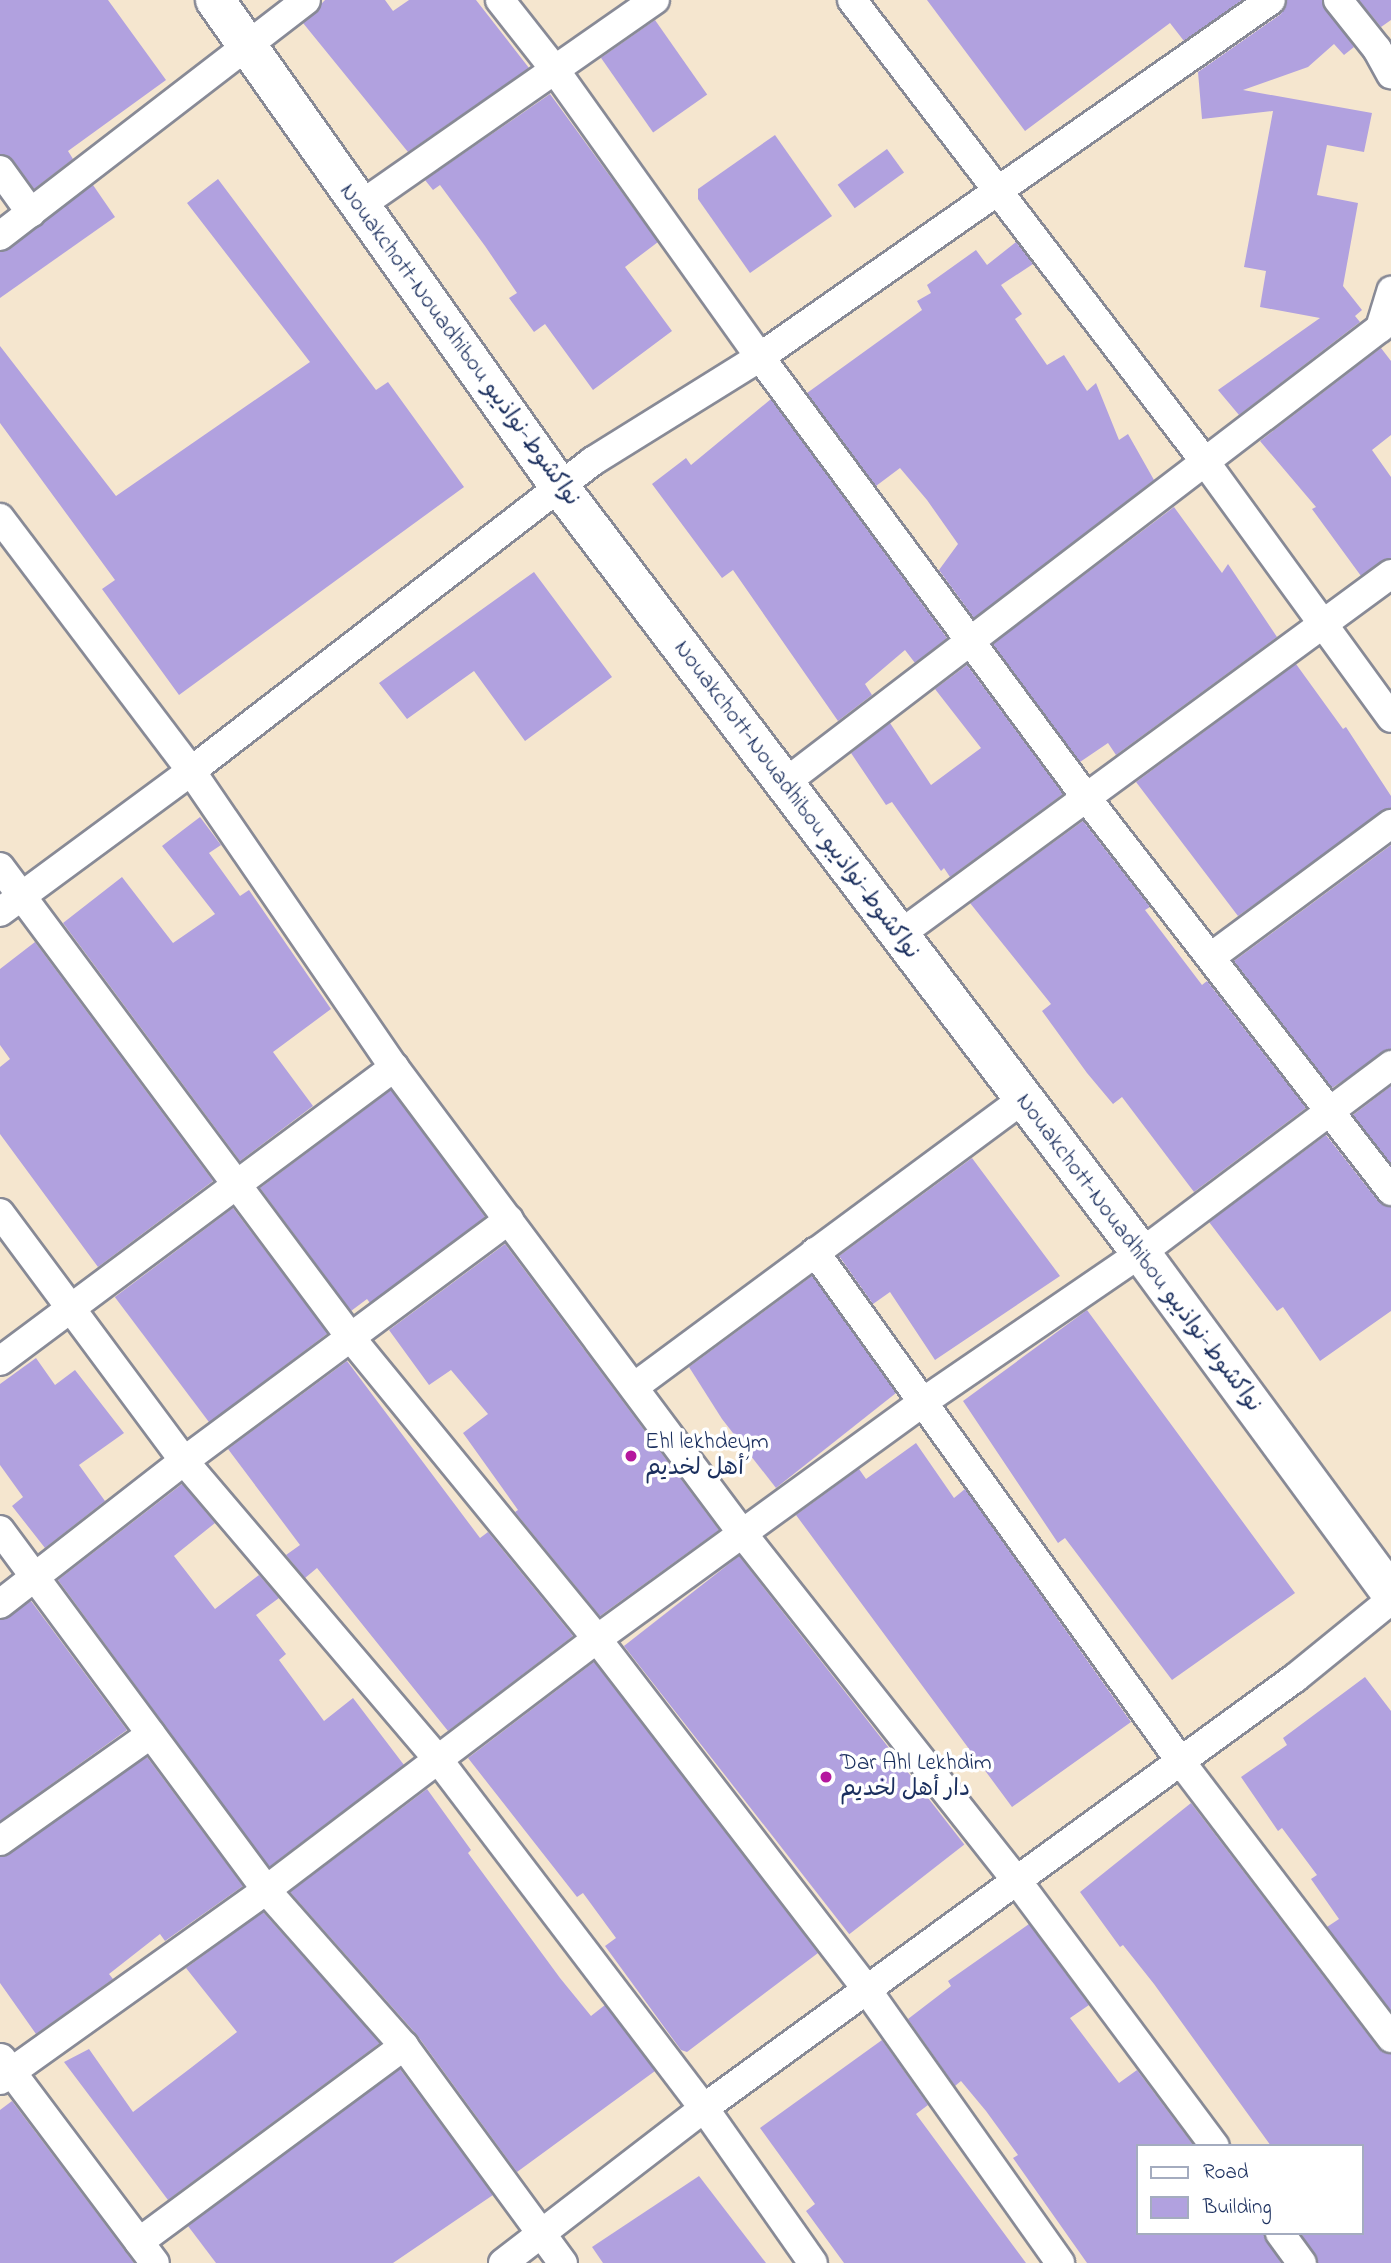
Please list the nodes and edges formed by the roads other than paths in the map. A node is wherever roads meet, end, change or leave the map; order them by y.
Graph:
1 (215, 0) edge
2 (306, 0) edge
3 (500, 0) edge
4 (655, 0) edge
5 (852, 0) edge
6 (1270, 0) edge
7 (1338, 0) edge
8 (247, 42) junction
9 (1384, 43) edge
10 (555, 70) junction
11 (1391, 74) edge
12 (0, 170) edge
13 (998, 187) junction
14 (358, 207) junction
15 (31, 213) junction
16 (0, 236) edge
17 (1391, 291) edge
18 (760, 357) junction
19 (1206, 463) junction
20 (559, 486) junction
21 (0, 518) edge
22 (1391, 574) edge
23 (1320, 625) junction
24 (972, 643) junction
25 (1391, 718) edge
26 (191, 771) junction
27 (782, 785) junction
28 (1085, 796) junction
29 (1391, 824) edge
30 (0, 867) edge
31 (11, 904) edge
32 (899, 935) junction
33 (1212, 957) junction
34 (1391, 1065) edge
35 (394, 1067) junction
36 (1021, 1101) junction
37 (1332, 1113) junction
38 (236, 1183) junction
39 (1391, 1191) edge
40 (0, 1213) edge
41 (509, 1220) junction
42 (815, 1252) junction
43 (1141, 1253) junction
44 (69, 1307) junction
45 (351, 1338) junction
46 (0, 1361) edge
47 (634, 1387) junction
48 (923, 1402) junction
49 (184, 1461) junction
50 (0, 1530) edge
51 (743, 1533) junction
52 (35, 1577) junction
53 (1391, 1592) edge
54 (1391, 1600) edge
55 (0, 1604) edge
56 (597, 1639) junction
57 (151, 1734) junction
58 (437, 1758) junction
59 (1181, 1762) junction
60 (0, 1840) edge
61 (1018, 1882) junction
62 (266, 1890) junction
63 (867, 1990) junction
64 (1391, 2038) edge
65 (404, 2046) junction
66 (4, 2069) edge
67 (704, 2108) junction
68 (1214, 2144) edge
69 (545, 2233) junction
70 (1281, 2235) edge
71 (147, 2253) edge
72 (503, 2263) edge
73 (564, 2263) edge
74 (813, 2263) edge
75 (1059, 2263) edge
76 (1302, 2263) edge

1 - 8 highway, Nouakchott-Nouadhibou نواكشوط-نواذيبو
2 - 8 street
3 - 10 street
4 - 10 street
5 - 13 street
6 - 13 street
7 - 9 street
8 - 14 highway, Nouakchott-Nouadhibou نواكشوط-نواذيبو
8 - 15 street
9 - 11 street
10 - 14 street
10 - 18 street
12 - 15 street
13 - 18 street
13 - 19 street
14 - 20 highway, Nouakchott-Nouadhibou نواكشوط-نواذيبو
15 - 16 street
17 - 19 street
18 - 20 street
18 - 24 street
19 - 23 street
19 - 24 street
20 - 26 street
20 - 27 highway, Nouakchott-Nouadhibou نواكشوط-نواذيبو
21 - 26 street
22 - 23 street
23 - 25 street
23 - 28 street
24 - 27 street
24 - 28 street
26 - 31 street
26 - 35 street
27 - 32 highway, Nouakchott-Nouadhibou نواكشوط-نواذيبو
28 - 32 street
28 - 33 street
29 - 33 street
30 - 31 street
31 - 38 street
32 - 36 highway, Nouakchott-Nouadhibou نواكشوط-نواذيبو
33 - 37 street
34 - 37 street
35 - 38 street
35 - 41 street
36 - 42 street
36 - 43 highway, Nouakchott-Nouadhibou نواكشوط-نواذيبو
37 - 39 street
37 - 43 street
38 - 44 street
38 - 45 street
40 - 44 street
41 - 45 street
41 - 47 street
42 - 47 street
42 - 48 street
43 - 48 street
43 - 53 highway, Nouakchott-Nouadhibou نواكشوط-نواذيبو
44 - 46 street
44 - 49 street
45 - 49 street
45 - 56 street
47 - 51 street
48 - 51 street
48 - 59 street
49 - 52 street
49 - 58 street
50 - 52 street
51 - 56 street
51 - 61 street
52 - 55 street
52 - 57 street
54 - 59 street
56 - 58 street
56 - 63 street
57 - 60 street
57 - 62 street
58 - 62 street
58 - 67 street
59 - 61 street
59 - 64 street
61 - 63 street
61 - 68 street
62 - 65 street
62 - 66 street
63 - 67 street
63 - 75 street
65 - 69 street
65 - 71 street
66 - 71 street
67 - 69 street
67 - 74 street
69 - 72 street
69 - 73 street
70 - 76 street

